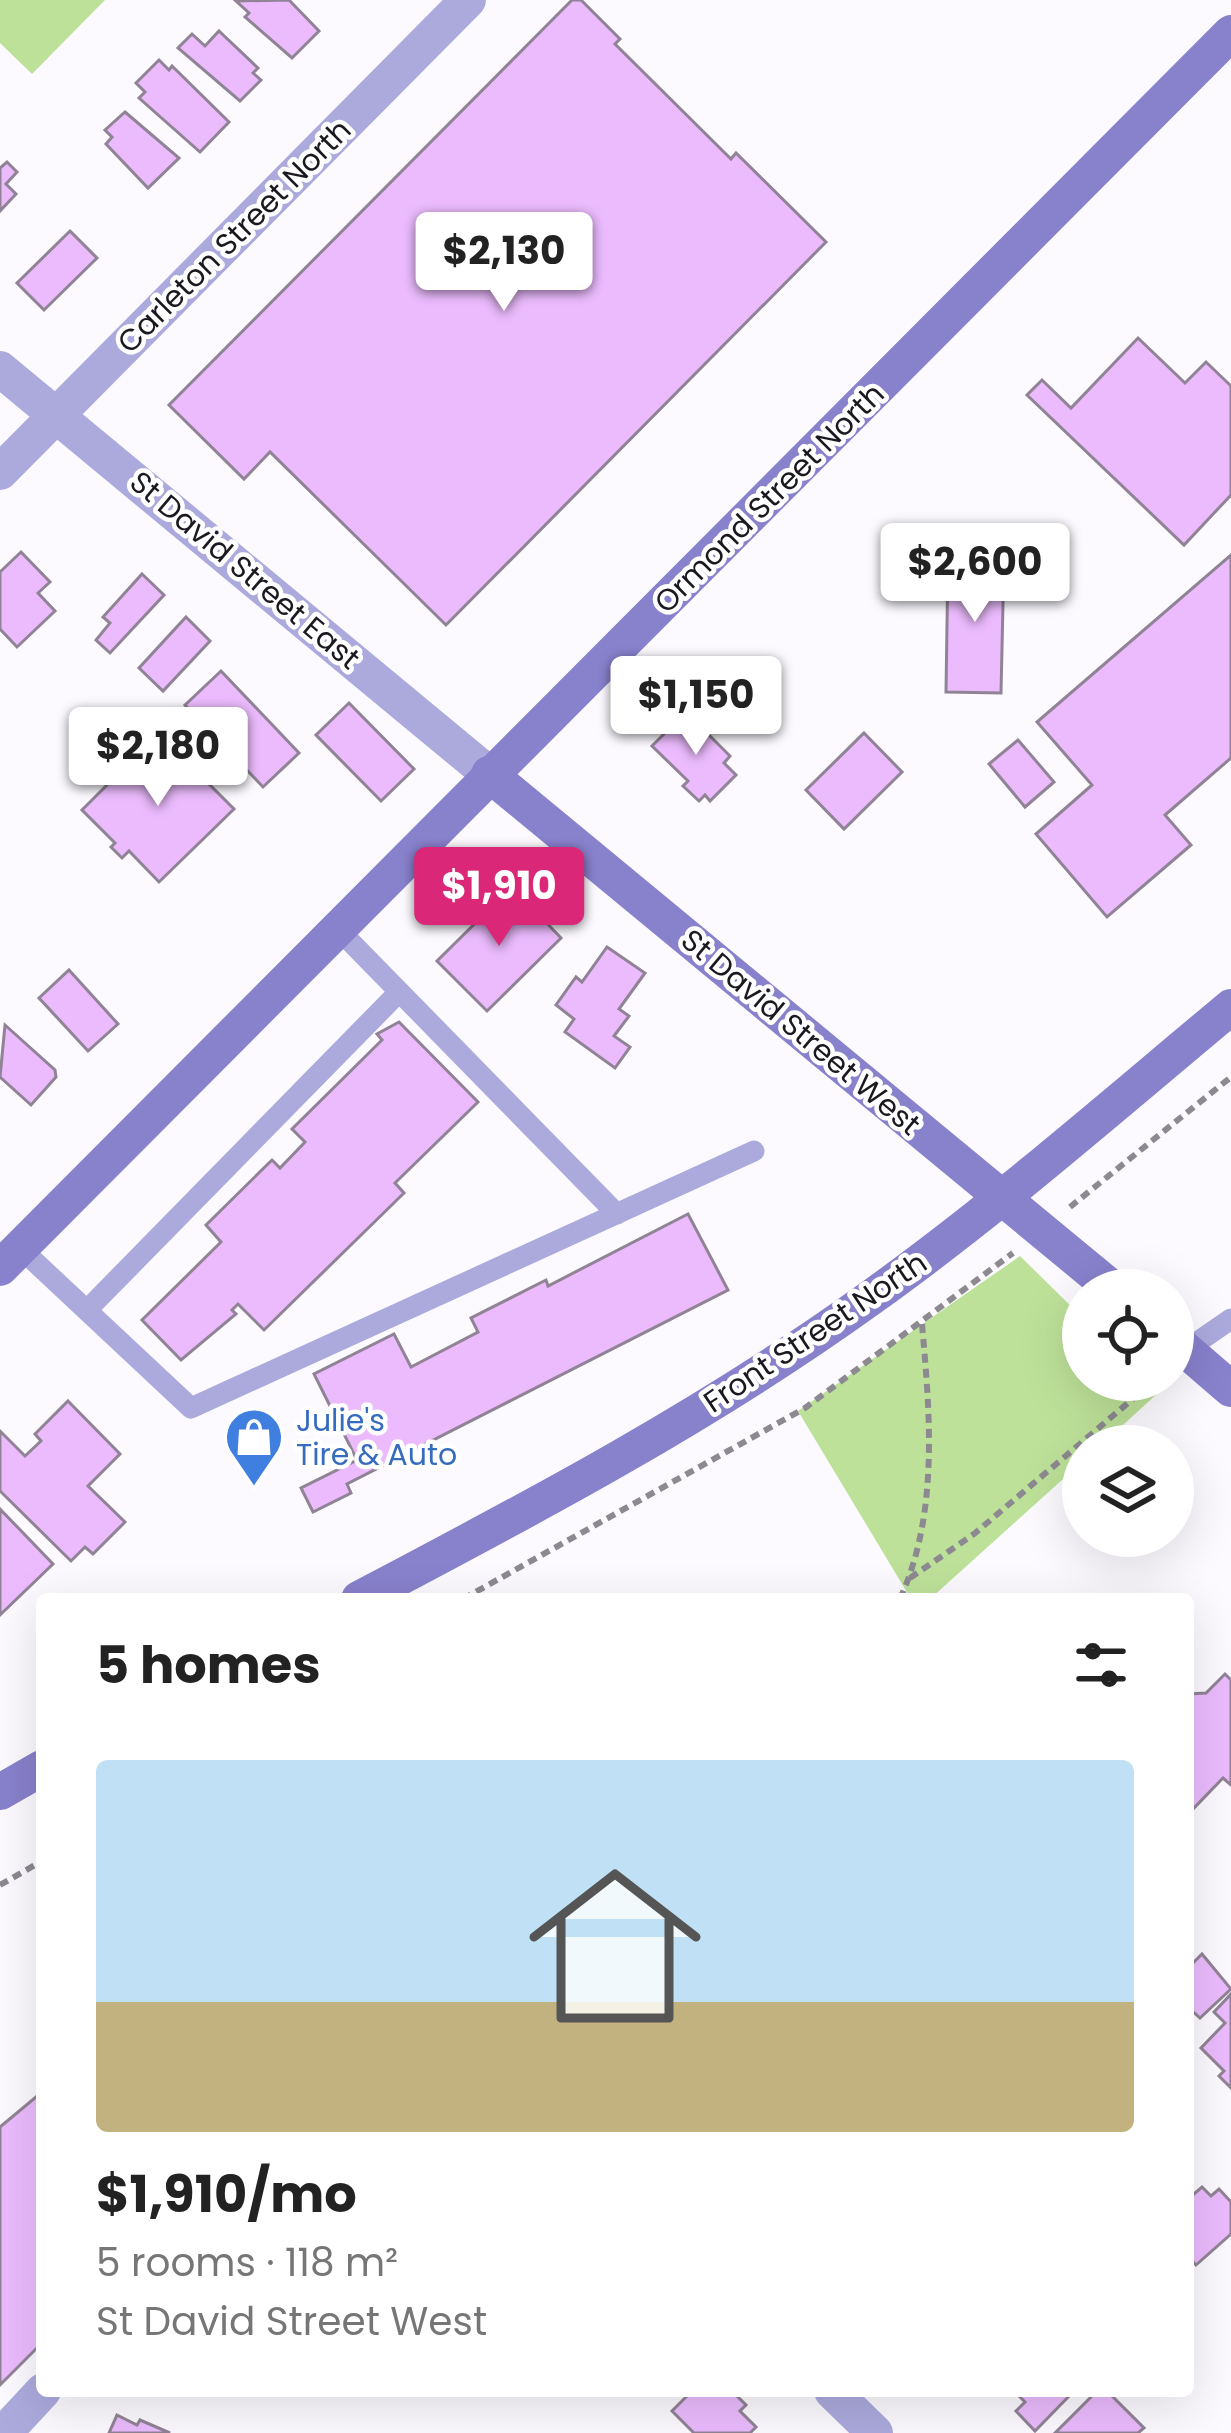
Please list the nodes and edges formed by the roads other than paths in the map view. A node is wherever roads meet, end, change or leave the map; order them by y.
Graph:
1 (468, 0) edge
2 (1231, 33) edge
3 (0, 369) edge
4 (57, 414) junction
5 (0, 472) edge
6 (489, 774) junction
7 (337, 928) junction
8 (399, 992) junction
9 (1231, 1007) edge
10 (754, 1151) dead end
11 (1002, 1198) junction
12 (617, 1214) junction
13 (10, 1258) edge
14 (1088, 1269) edge
15 (86, 1310) junction
16 (1231, 1319) edge
17 (1194, 1337) edge
18 (1194, 1356) edge
19 (1231, 1389) edge
20 (370, 1593) edge
21 (36, 1771) edge
22 (0, 1792) edge
23 (37, 2397) edge
24 (838, 2397) edge
25 (4, 2433) edge
26 (875, 2433) edge

1 - 4 street, Carleton Street North
2 - 6 street, Ormond Street North
3 - 4 street, St David Street East
4 - 5 street, Carleton Street North
4 - 6 street, St David Street East
6 - 7 street, Ormond Street North
6 - 11 street, St David Street West
7 - 8 lane
7 - 13 street, Ormond Street North
8 - 12 lane
8 - 15 lane
9 - 11 street, Front Street North
10 - 12 lane
11 - 14 street, St David Street West
11 - 20 street, Front Street North
12 - 15 lane
13 - 15 lane
16 - 17 lane
18 - 19 street
21 - 22 street
23 - 25 street
24 - 26 street

